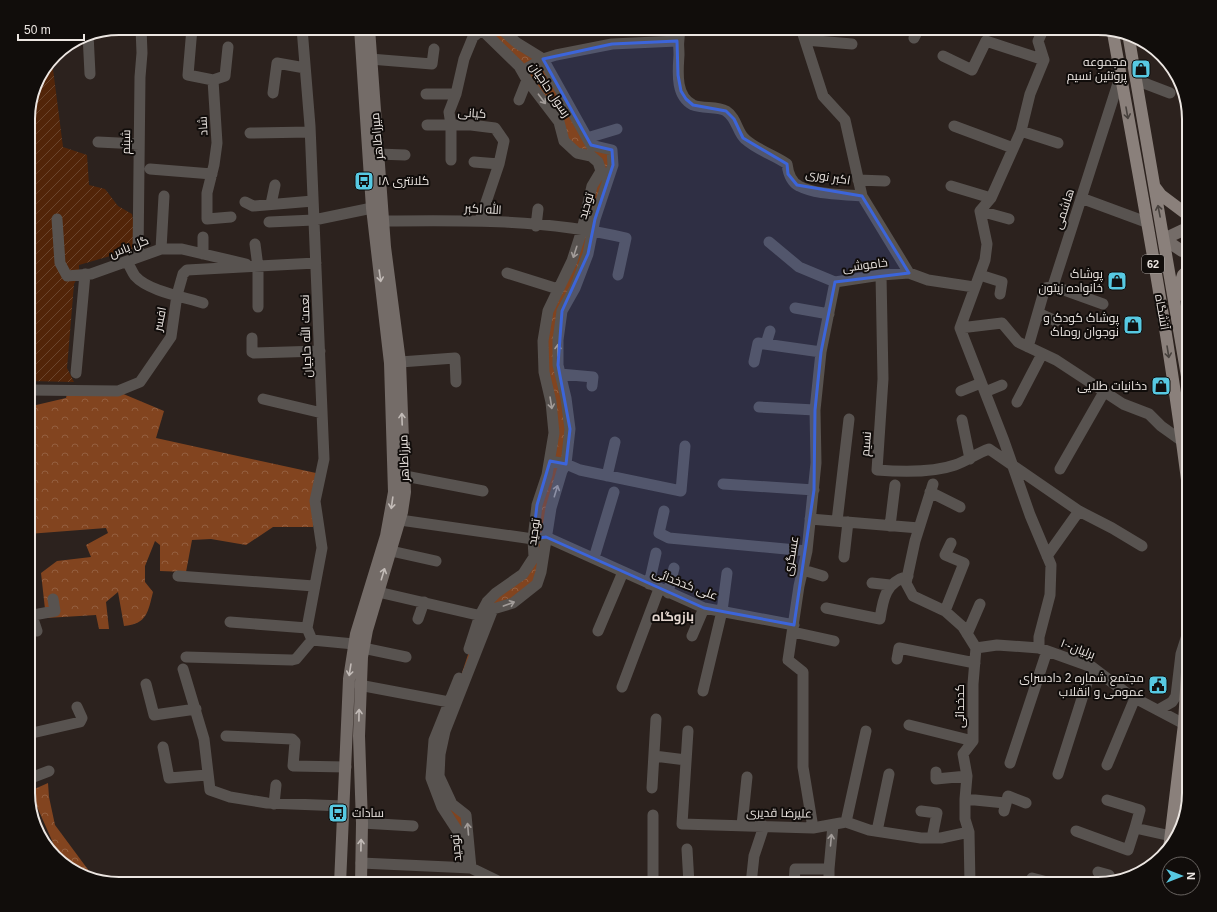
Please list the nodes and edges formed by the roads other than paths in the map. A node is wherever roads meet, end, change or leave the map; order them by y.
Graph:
1 (141, 35) edge
2 (191, 35) edge
3 (303, 35) edge
4 (360, 35) edge
5 (369, 35) edge
6 (475, 35) edge
7 (488, 35) edge
8 (502, 35) edge
9 (509, 35) edge
10 (679, 35) edge
11 (803, 35) edge
12 (916, 35) edge
13 (1041, 35) edge
14 (1114, 37) edge
15 (914, 38) dead end
16 (805, 40) junction
17 (88, 41) edge
18 (677, 41) junction
19 (1130, 41) edge
20 (852, 44) dead end
21 (499, 46) junction
22 (228, 47) dead end
23 (434, 49) dead end
24 (943, 56) dead end
25 (370, 59) junction
26 (543, 59) junction
27 (1044, 60) junction
28 (305, 68) junction
29 (90, 74) dead end
30 (1121, 74) junction
31 (524, 76) junction
32 (213, 80) junction
33 (1136, 80) junction
34 (1170, 92) dead end
35 (273, 93) dead end
36 (426, 94) dead end
37 (456, 94) junction
38 (519, 100) dead end
39 (427, 125) dead end
40 (451, 125) junction
41 (954, 126) dead end
42 (617, 129) dead end
43 (1021, 131) junction
44 (310, 132) junction
45 (250, 133) dead end
46 (587, 138) junction
47 (98, 142) dead end
48 (1058, 143) dead end
49 (139, 144) junction
50 (1012, 148) junction
51 (612, 150) joint
52 (378, 154) junction
53 (405, 155) dead end
54 (452, 160) dead end
55 (474, 162) dead end
56 (598, 162) joint
57 (499, 164) junction
58 (150, 169) dead end
59 (212, 174) junction
60 (858, 180) junction
61 (885, 181) dead end
62 (275, 185) dead end
63 (1154, 185) junction
64 (951, 186) dead end
65 (164, 196) dead end
66 (862, 196) junction
67 (991, 198) junction
68 (1081, 198) junction
69 (314, 201) junction
70 (245, 202) dead end
71 (271, 204) junction
72 (372, 208) junction
73 (538, 209) dead end
74 (980, 211) junction
75 (1182, 211) edge
76 (231, 217) dead end
77 (57, 219) dead end
78 (1010, 219) dead end
79 (314, 220) junction
80 (480, 220) junction
81 (383, 221) junction
82 (269, 222) dead end
83 (1146, 222) junction
84 (536, 226) junction
85 (587, 230) junction
86 (1182, 230) edge
87 (203, 237) dead end
88 (1164, 239) junction
89 (1149, 240) junction
90 (769, 242) dead end
91 (255, 244) dead end
92 (161, 249) junction
93 (1182, 251) edge
94 (203, 254) junction
95 (138, 256) junction
96 (127, 262) junction
97 (316, 263) junction
98 (258, 267) junction
99 (507, 273) dead end
100 (909, 273) junction
101 (85, 274) junction
102 (618, 274) dead end
103 (881, 275) junction
104 (980, 275) junction
105 (564, 276) junction
106 (1182, 277) edge
107 (578, 280) junction
108 (835, 282) junction
109 (1053, 286) junction
110 (974, 287) junction
111 (558, 289) junction
112 (1000, 294) dead end
113 (177, 295) junction
114 (203, 303) dead end
115 (1103, 304) dead end
116 (1174, 304) junction
117 (258, 307) dead end
118 (795, 308) dead end
119 (1182, 308) edge
120 (1038, 313) junction
121 (829, 314) junction
122 (1056, 321) dead end
123 (960, 328) junction
124 (770, 332) dead end
125 (252, 338) dead end
126 (766, 344) junction
127 (1028, 347) junction
128 (1182, 349) edge
129 (320, 351) junction
130 (821, 352) junction
131 (1042, 354) junction
132 (400, 362) junction
133 (754, 362) dead end
134 (76, 373) dead end
135 (560, 374) junction
136 (456, 382) dead end
137 (1002, 384) dead end
138 (592, 386) dead end
139 (983, 388) junction
140 (35, 390) edge
141 (961, 391) dead end
142 (1104, 392) junction
143 (263, 399) dead end
144 (1017, 402) dead end
145 (759, 407) dead end
146 (815, 410) junction
147 (322, 413) junction
148 (849, 419) dead end
149 (962, 420) dead end
150 (1182, 441) joint
151 (615, 442) dead end
152 (685, 446) dead end
153 (970, 459) junction
154 (550, 461) junction
155 (566, 464) junction
156 (1012, 465) junction
157 (1060, 469) dead end
158 (405, 476) junction
159 (607, 476) junction
160 (724, 484) dead end
161 (895, 485) dead end
162 (814, 490) junction
163 (483, 491) dead end
164 (614, 492) dead end
165 (960, 507) dead end
166 (664, 511) dead end
167 (1079, 511) junction
168 (810, 519) junction
169 (400, 520) junction
170 (842, 522) junction
171 (890, 526) junction
172 (919, 528) junction
173 (546, 537) junction
174 (534, 539) junction
175 (950, 543) dead end
176 (1142, 546) dead end
177 (391, 551) junction
178 (807, 551) junction
179 (656, 553) dead end
180 (1047, 556) junction
181 (844, 557) dead end
182 (594, 558) junction
183 (436, 561) dead end
184 (674, 568) dead end
185 (803, 570) junction
186 (623, 572) junction
187 (727, 572) dead end
188 (178, 576) dead end
189 (823, 576) dead end
190 (908, 576) junction
191 (872, 584) dead end
192 (890, 585) junction
193 (314, 586) junction
194 (658, 588) junction
195 (378, 592) junction
196 (53, 599) dead end
197 (424, 602) junction
198 (980, 604) dead end
199 (704, 608) junction
200 (826, 608) dead end
201 (722, 611) junction
202 (945, 611) junction
203 (35, 615) edge
204 (485, 617) junction
205 (418, 619) dead end
206 (230, 622) dead end
207 (35, 627) edge
208 (308, 628) junction
209 (794, 629) junction
210 (37, 631) dead end
211 (598, 631) dead end
212 (967, 634) junction
213 (692, 636) dead end
214 (312, 640) junction
215 (834, 640) dead end
216 (359, 646) junction
217 (976, 648) junction
218 (1043, 650) junction
219 (1182, 651) edge
220 (186, 657) dead end
221 (406, 657) dead end
222 (897, 659) dead end
223 (975, 663) junction
224 (1092, 668) junction
225 (183, 670) dead end
226 (146, 684) dead end
227 (360, 685) junction
228 (622, 687) dead end
229 (703, 691) dead end
230 (1135, 698) junction
231 (453, 703) junction
232 (77, 707) dead end
233 (196, 709) junction
234 (1158, 710) junction
235 (656, 719) dead end
236 (1182, 723) edge
237 (909, 725) dead end
238 (688, 730) dead end
239 (866, 731) dead end
240 (35, 732) edge
241 (226, 736) dead end
242 (973, 741) junction
243 (1182, 741) edge
244 (163, 747) dead end
245 (654, 756) junction
246 (686, 760) junction
247 (1010, 763) dead end
248 (1107, 765) dead end
249 (346, 767) junction
250 (49, 771) dead end
251 (936, 772) dead end
252 (207, 774) junction
253 (888, 774) dead end
254 (1058, 774) dead end
255 (35, 776) edge
256 (967, 776) junction
257 (747, 777) dead end
258 (276, 786) dead end
259 (652, 788) dead end
260 (965, 799) junction
261 (1107, 800) dead end
262 (1026, 803) dead end
263 (274, 804) junction
264 (447, 805) junction
265 (344, 806) junction
266 (921, 811) dead end
267 (653, 815) dead end
268 (342, 822) junction
269 (362, 822) junction
270 (846, 822) junction
271 (833, 824) junction
272 (742, 825) junction
273 (413, 826) dead end
274 (764, 826) junction
275 (812, 828) junction
276 (1135, 828) junction
277 (877, 831) junction
278 (1076, 831) dead end
279 (969, 832) junction
280 (1171, 835) edge
281 (1171, 836) edge
282 (932, 838) junction
283 (687, 849) dead end
284 (361, 863) junction
285 (471, 868) junction
286 (829, 869) junction
287 (1098, 872) dead end
288 (1109, 876) edge
289 (340, 877) edge
290 (361, 877) edge
291 (490, 877) edge
292 (653, 877) edge
293 (689, 877) edge
294 (752, 877) edge
295 (794, 877) edge
296 (829, 877) edge
297 (970, 877) edge

1 - 49 street, شبنم
2 - 32 street
3 - 28 street, نعمت الله حاجیان
4 - 72 main road, میرزاطاهر
5 - 25 main road, میرزاطاهر
6 - 37 street, کیانی
7 - 21 street, رسول حاجیان
8 - 21 street
9 - 26 street, رسول حاجیان
10 - 18 street, اکبر نوری
11 - 16 street
12 - 15 street
13 - 27 street
14 - 30 main road, آتشگاه / 62
16 - 20 street
16 - 60 street
17 - 29 street
18 - 26 street
18 - 66 street, اکبر نوری
19 - 33 main road, آتشگاه / 62
21 - 31 street, رسول حاجیان
22 - 32 street
23 - 25 street
24 - 27 street
25 - 52 main road, میرزاطاهر
26 - 31 street
26 - 46 street, رسول حاجیان
27 - 43 street
28 - 35 street
28 - 44 street, نعمت الله حاجیان
30 - 68 street, هاشمی
30 -> 83 main road, آتشگاه / 62
31 - 38 street
31 -> 56 street, رسول حاجیان
32 - 59 street, شاد
33 - 34 street
33 - 63 main road, آتشگاه / 62
36 - 37 street
37 - 40 street, کیانی
39 - 40 street
40 - 54 street
40 - 57 street, کیانی
41 - 50 street
42 - 46 street
43 - 48 street
43 - 50 street
44 - 45 street
44 - 69 street, نعمت الله حاجیان
46 - 51 street, رسول حاجیان
47 - 49 street
49 - 95 street, شبنم
50 - 67 street
51 - 85 street, توحید
52 - 53 street
52 - 81 main road, میرزاطاهر
55 - 57 street
56 - 85 street, توحید
57 - 80 street, کیانی
58 - 59 street
59 - 76 street, شاد
60 - 61 street
60 - 66 street
62 - 71 street
63 - 75 main road
88 -> 63 main road, آتشگاه / 62
64 - 67 street
65 - 92 street
66 - 100 street
67 - 74 street
68 - 83 street
68 - 109 street, هاشمی
69 - 71 street
69 - 79 street, نعمت الله حاجیان
70 - 71 street
72 - 79 street
72 -> 216 main road, میرزاطاهر
73 - 84 street
74 - 78 street
74 - 104 street
77 - 101 street, گل یاس
79 - 82 street
79 - 97 street, نعمت الله حاجیان
80 - 81 street, الله اکبر
80 - 84 street, الله اکبر
81 - 132 main road, میرزاطاهر
83 - 89 main road, آتشگاه / 62
84 - 85 street, الله اکبر
85 - 102 street, الله اکبر
85 -> 105 street, توحید
85 - 107 street, توحید
86 - 88 main road
87 - 94 street
88 - 89 main road
88 - 93 main road
88 - 116 main road, آتشگاه / 62
89 -> 150 main road, آتشگاه / 62
90 - 108 street, خاموشی
91 - 98 street
92 - 94 street, گل یاس
92 - 95 street, گل یاس
94 - 98 street, گل یاس
95 - 96 street, گل یاس
96 - 101 street, گل یاس
96 - 113 street
97 - 98 street, افسر
97 - 129 street, نعمت الله حاجیان
98 - 113 street, افسر
98 - 117 street
99 - 111 street
100 - 103 street, خاموشی
100 - 110 street, خاموشی
101 - 134 street
103 - 108 street, خاموشی
103 - 153 street, نسیم
104 - 110 street
104 - 112 street
105 - 107 street
105 - 111 street, توحید
106 - 116 main road
135 -> 107 street, توحید
108 - 121 street, عسگری
109 - 115 street
109 - 120 street, هاشمی
110 - 123 street
111 -> 154 street, توحید
113 - 114 street
113 - 140 street, افسر
116 - 119 street
116 - 128 main road, آتشگاه / 62
118 - 121 street
120 - 122 street
120 - 127 street, هاشمی
121 - 130 street, عسگری
123 - 127 street
123 - 139 street
124 - 126 street
125 - 129 street
126 - 130 street
126 - 133 street
127 - 131 street
129 - 147 street, نعمت الله حاجیان
130 - 146 street, عسگری
131 - 142 street
131 - 144 street
132 - 136 street
158 -> 132 main road, میرزاطاهر
135 - 138 street
135 - 155 street, توحید
137 - 139 street
139 - 141 street
139 - 156 street
142 - 150 street
142 - 157 street
143 - 147 street
145 - 146 street
146 - 162 street, عسگری
147 - 193 street, نعمت الله حاجیان
148 - 170 street
149 - 153 street
151 - 159 street
152 - 159 street
153 - 156 street, نسیم
154 - 155 street
154 - 174 street, توحید
155 - 159 street
173 -> 155 street, توحید
156 - 167 street
156 - 180 street
158 - 163 street
158 - 169 main road, میرزاطاهر
160 - 162 street
161 - 171 street
162 - 168 street, عسگری
164 - 182 street
165 - 172 street
166 - 178 street
167 - 176 street
167 - 180 street
168 - 170 street
168 - 178 street, عسگری
169 - 174 street
169 - 177 main road, میرزاطاهر
170 - 171 street
170 - 181 street
171 - 172 street
172 - 190 street
173 - 174 street
173 - 182 street, علی کدخدائی
204 -> 173 street, توحید
174 - 204 street, توحید
175 - 202 street
177 - 183 street
195 -> 177 main road, میرزاطاهر
178 - 185 street, عسگری
179 - 194 street
180 - 218 street
182 - 186 street, علی کدخدائی
184 - 194 street
185 - 189 street
185 - 209 street, عسگری
186 - 194 street, علی کدخدائی
186 - 211 street
187 - 201 street
188 - 193 street
190 - 192 street
190 - 202 street
191 - 192 street
192 - 200 street
193 - 208 street, نعمت الله حاجیان
194 - 199 street, علی کدخدائی
194 - 228 street
195 - 197 street
195 - 216 main road, میرزاطاهر
196 - 203 street
197 - 204 street
197 - 205 street
198 - 212 street
199 - 201 street, علی کدخدائی
199 - 213 street
201 - 209 street, علی کدخدائی
201 - 229 street
202 - 212 street
204 - 231 street, توحید
206 - 208 street
207 - 210 street
208 - 214 street, نعمت الله حاجیان
209 - 215 street
209 - 275 street, عسگری
212 - 217 street
214 - 216 street
214 - 220 street
216 - 221 street
216 - 227 main road, میرزاطاهر
216 -> 249 main road, میرزاطاهر
217 - 218 street, ۱۰-برلیان
217 - 223 street, کدخدائی
218 - 224 street, ۱۰-برلیان
218 - 247 street
219 - 234 street
222 - 223 street
223 - 242 street, کدخدائی
224 - 230 street, ۱۰-برلیان
224 - 254 street
225 - 233 street
226 - 233 street
227 - 231 street
269 -> 227 main road, میرزاطاهر
230 - 234 street, ۱۰-برلیان
230 - 248 street
231 - 264 street, توحید
232 - 240 street
233 - 252 street
234 - 236 street, ۱۰-برلیان
235 - 245 street
237 - 242 street
238 - 246 street
239 - 270 street
241 - 249 street
242 - 256 street, کدخدائی
243 - 280 main road
244 - 252 street
245 - 246 street
245 - 259 street
246 - 272 street, علیرضا قدیری
249 - 265 main road, میرزاطاهر
250 - 255 street
251 - 256 street
252 - 263 street
253 - 277 street
256 - 260 street, کدخدائی
257 - 272 street
258 - 263 street
260 - 262 street
260 - 279 street, کدخدائی
261 - 276 street
263 - 265 street
264 - 285 street, توحید
285 -> 264 street, توحید
265 - 268 main road, میرزاطاهر
266 - 282 street
267 - 292 street
268 - 269 main road
268 - 289 main road, میرزاطاهر
269 - 273 street
284 -> 269 main road, میرزاطاهر
270 - 271 street, علیرضا قدیری
270 - 277 street, علیرضا قدیری
271 - 275 street, علیرضا قدیری
286 -> 271 street
272 - 274 street, علیرضا قدیری
274 - 275 street, علیرضا قدیری
274 - 294 street
276 - 278 street
276 - 281 street
277 - 282 street, علیرضا قدیری
279 - 282 street, علیرضا قدیری
279 - 297 street, کدخدائی
283 - 293 street
284 - 285 street
284 - 290 main road, میرزاطاهر
285 - 291 street
286 - 295 street
286 - 296 street
287 - 288 street

